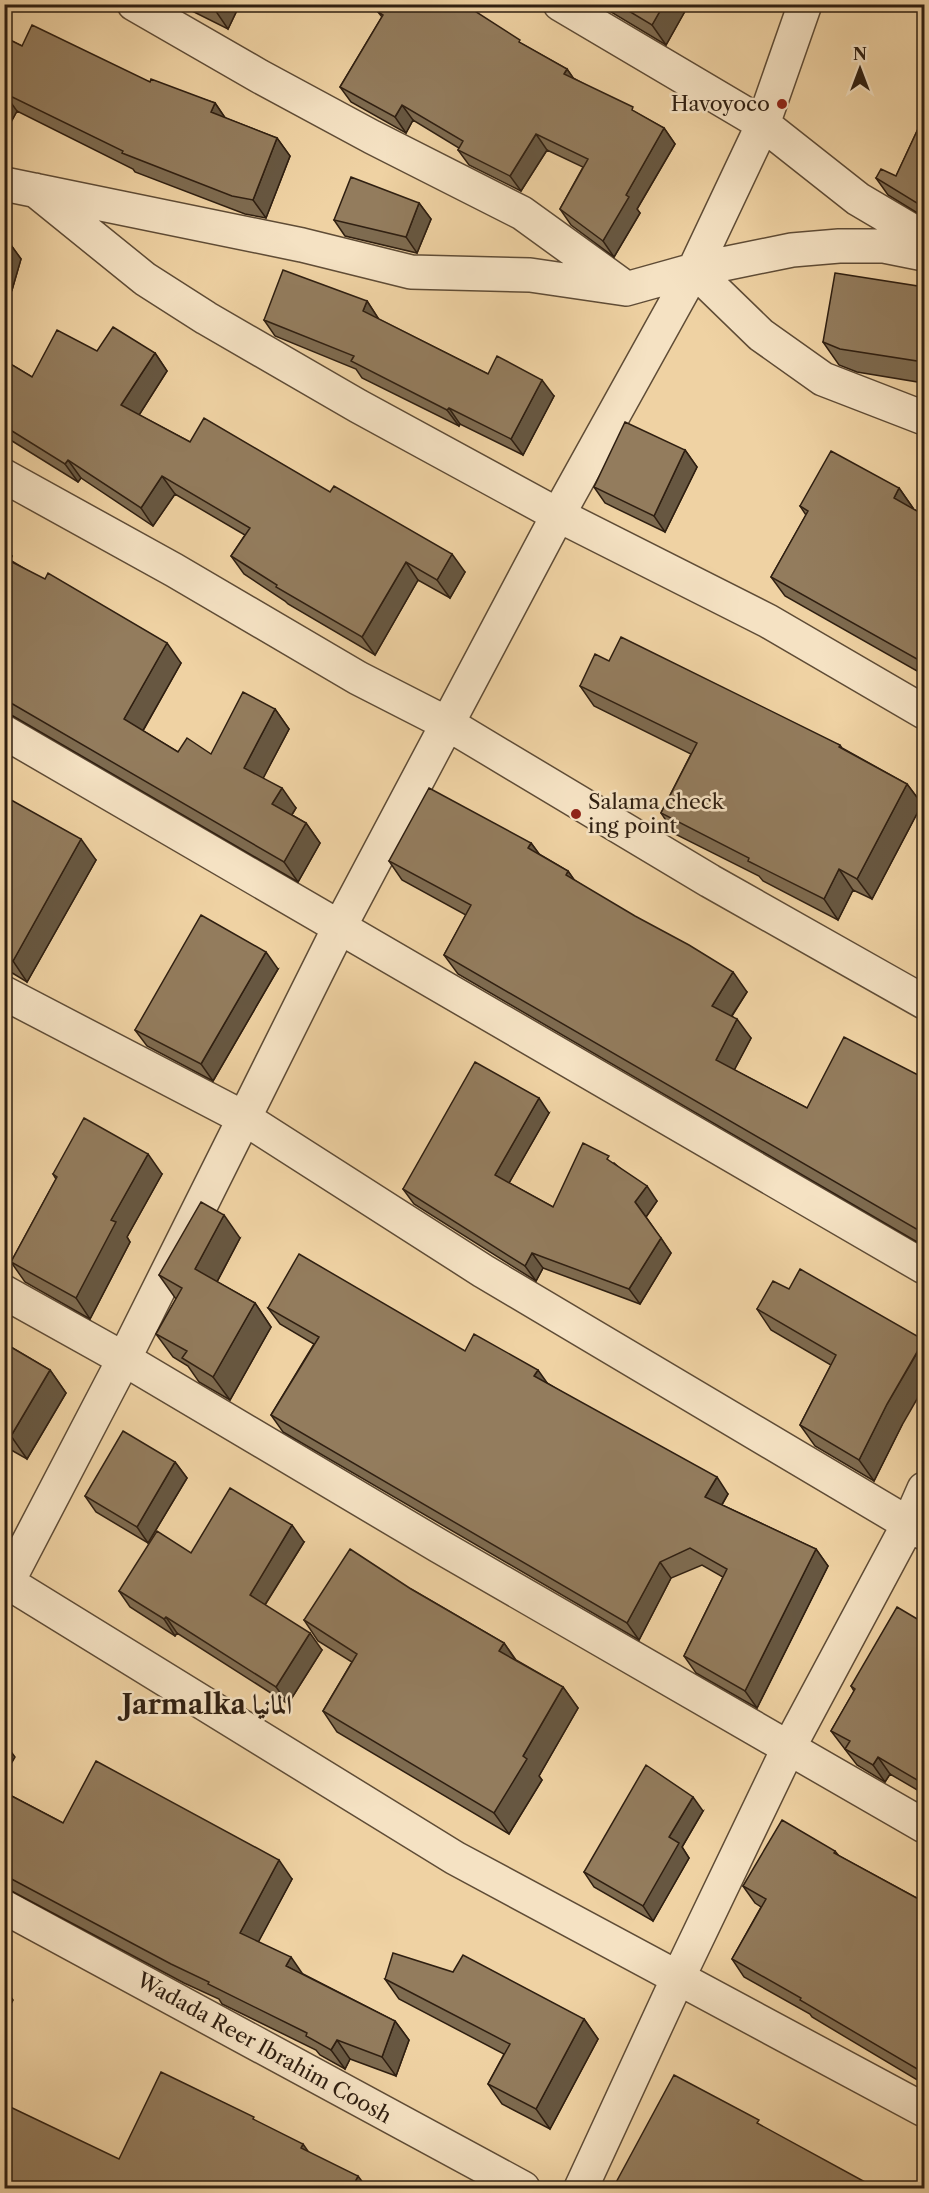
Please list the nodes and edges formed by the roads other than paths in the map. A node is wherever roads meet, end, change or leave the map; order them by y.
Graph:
1 (134, 4) edge
2 (560, 4) edge
3 (805, 4) edge
4 (763, 124) junction
5 (20, 187) edge
6 (924, 238) edge
7 (924, 254) edge
8 (694, 270) junction
9 (626, 289) junction
10 (924, 418) edge
11 (4, 476) edge
12 (558, 515) junction
13 (924, 712) edge
14 (448, 724) junction
15 (4, 732) edge
16 (339, 928) junction
17 (4, 993) edge
18 (924, 1002) edge
19 (244, 1118) junction
20 (924, 1267) edge
21 (4, 1292) edge
22 (124, 1359) junction
23 (924, 1490) edge
24 (917, 1528) edge
25 (6, 1584) edge
26 (788, 1749) junction
27 (924, 1826) edge
28 (4, 1907) edge
29 (678, 1978) junction
30 (924, 2110) edge
31 (523, 2188) edge
32 (581, 2188) edge

1 - 9 street
2 - 4 street
3 - 4 street
4 - 6 street
4 - 8 street
5 - 9 street
5 - 12 street
7 - 8 street
8 - 9 street
8 - 10 street
8 - 12 street
11 - 14 street
12 - 13 street
12 - 14 street
14 - 16 street
14 - 18 street
15 - 16 street
16 - 19 street
16 - 20 street
17 - 19 street
19 - 22 street
19 - 24 street
21 - 22 street
22 - 25 street
22 - 26 street
23 - 24 street
24 - 26 street
25 - 29 street
26 - 27 street
26 - 29 street
28 - 31 street, Wadada Reer Ibrahim Coosh
29 - 30 street
29 - 32 street

